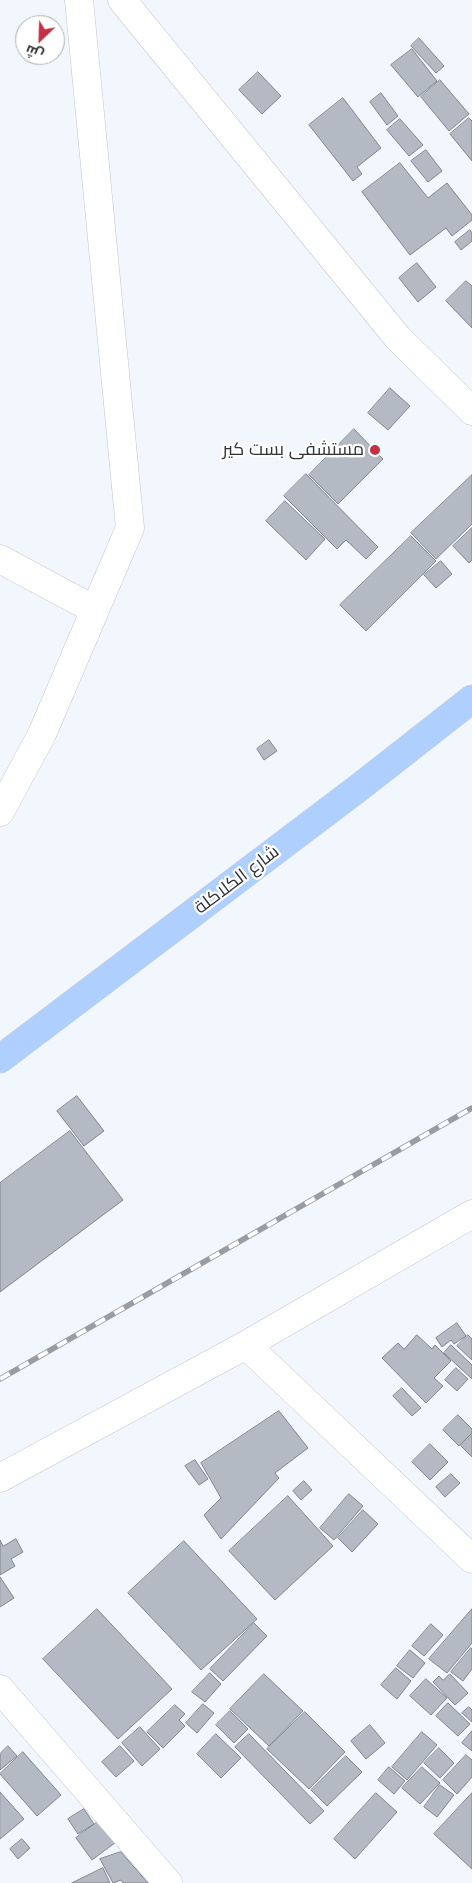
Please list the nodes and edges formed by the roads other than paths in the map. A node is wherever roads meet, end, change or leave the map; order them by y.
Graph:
1 (80, 0) edge
2 (122, 0) edge
3 (472, 411) edge
4 (0, 559) edge
5 (95, 610) junction
6 (472, 699) edge
7 (0, 812) edge
8 (0, 1059) edge
9 (472, 1214) edge
10 (246, 1345) junction
11 (0, 1478) edge
12 (472, 1559) edge
13 (0, 1689) edge
14 (168, 1883) edge

1 - 5 street
2 - 3 street
4 - 5 street
5 - 7 street
6 - 8 main road, شارع الكلاكلة
9 - 10 street
10 - 11 street
10 - 12 street
13 - 14 street

